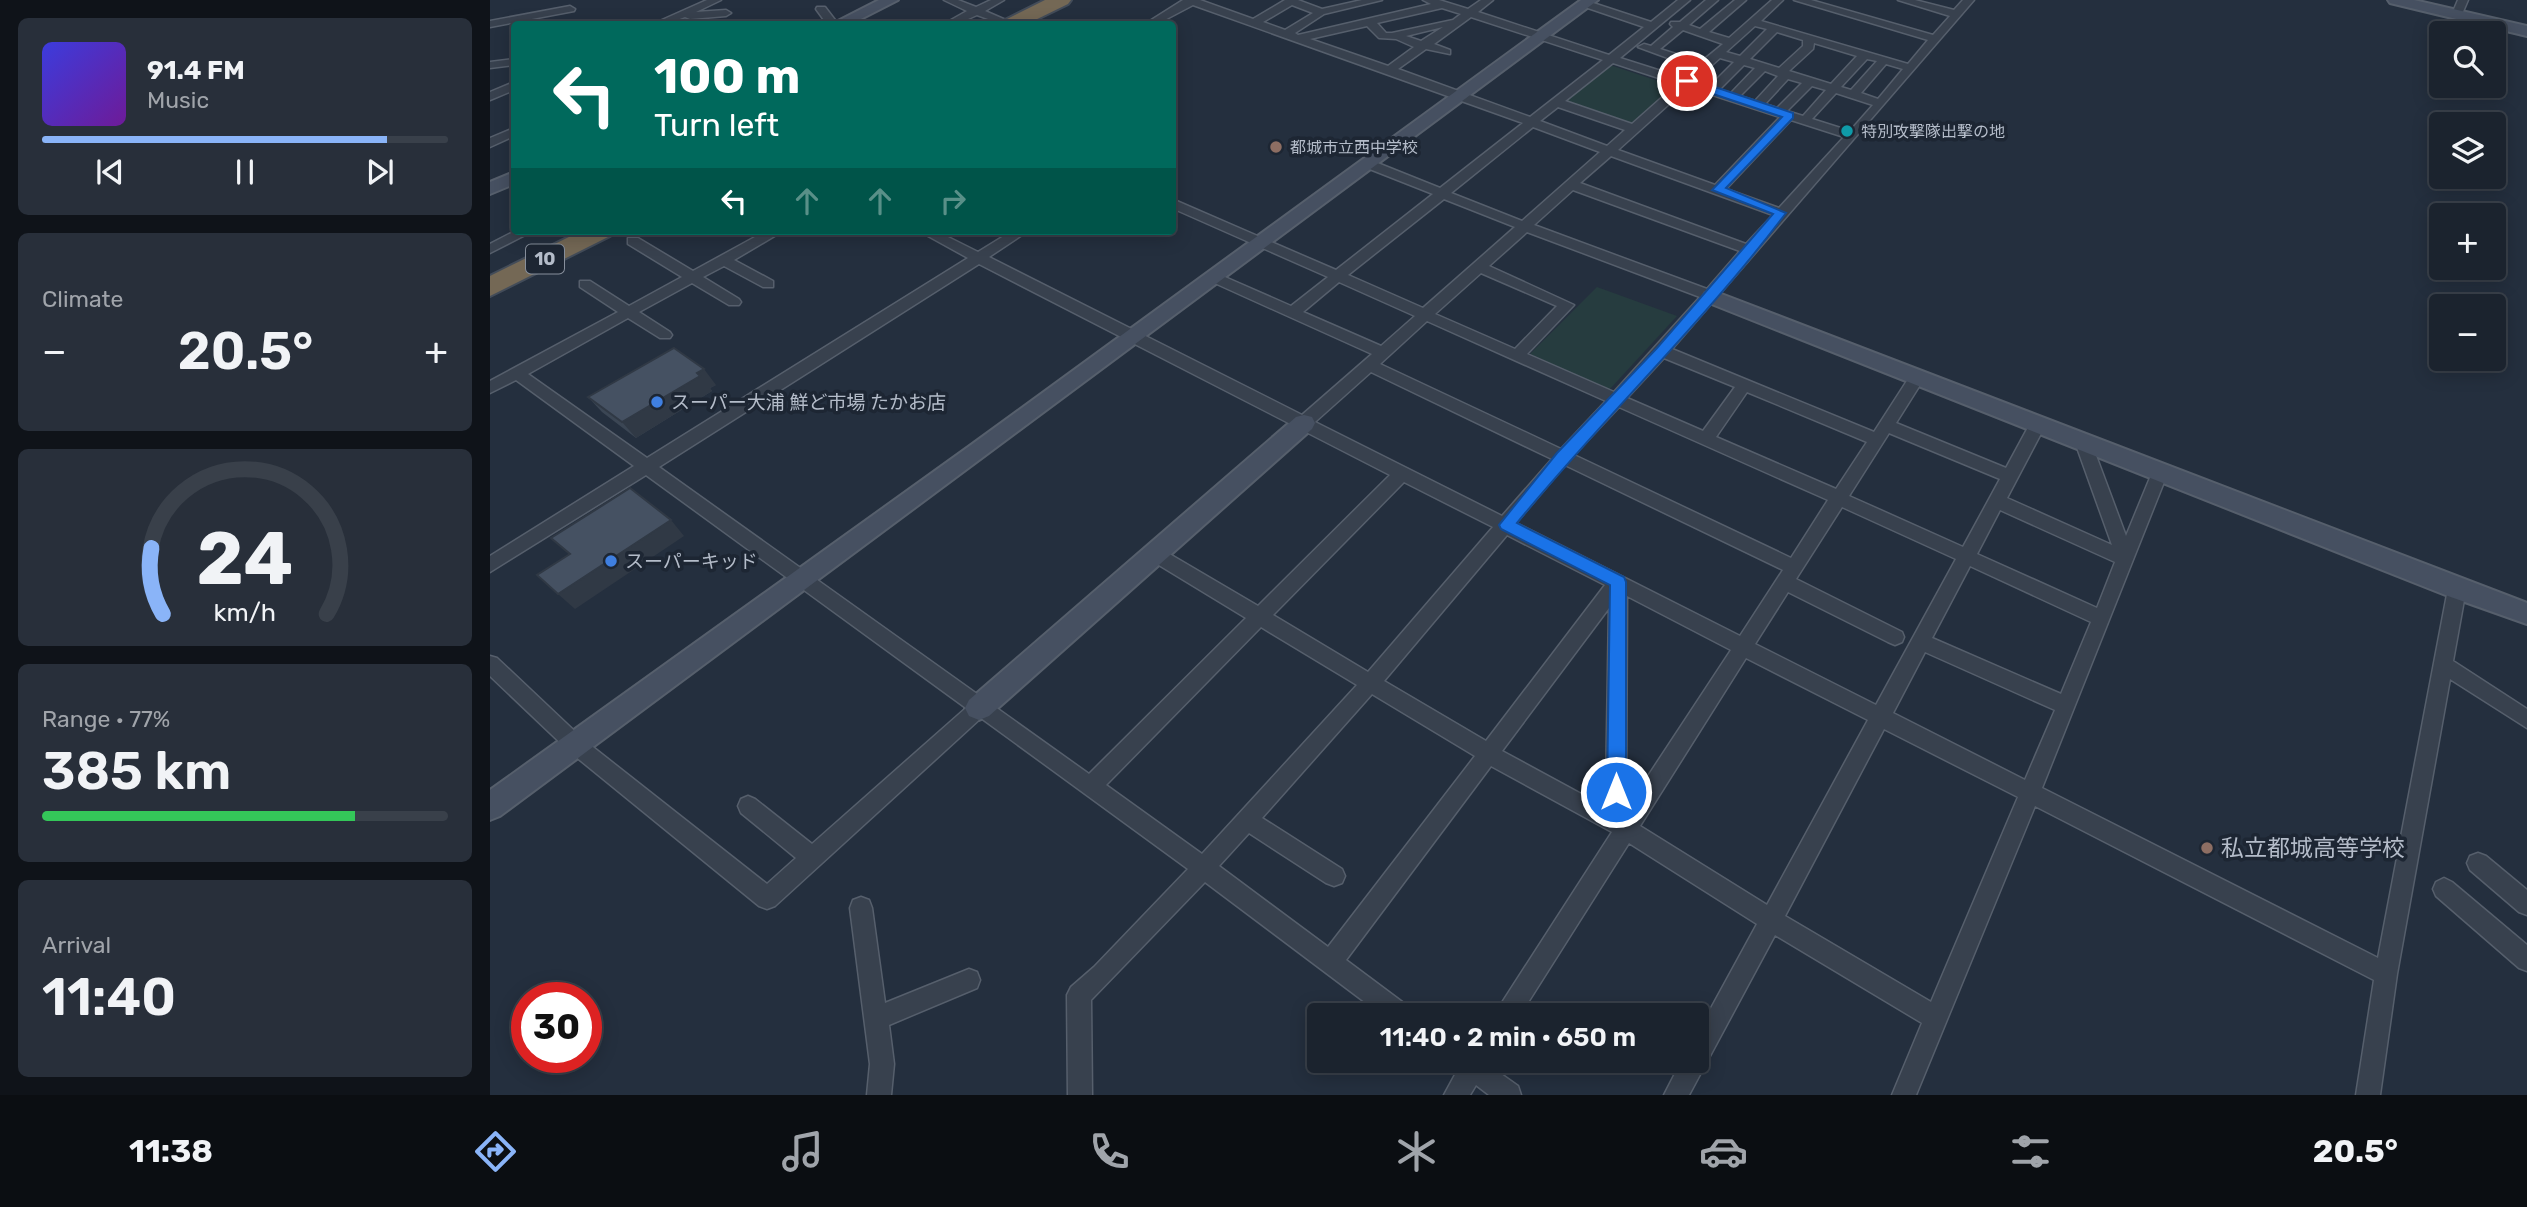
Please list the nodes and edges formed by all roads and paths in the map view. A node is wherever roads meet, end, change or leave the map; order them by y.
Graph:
1 (716, 0) edge
2 (891, 0) edge
3 (949, 0) edge
4 (999, 0) edge
5 (1061, 0) edge
6 (1292, 0) edge
7 (1379, 0) edge
8 (1428, 0) edge
9 (1488, 0) edge
10 (1684, 0) edge
11 (1741, 0) edge
12 (1799, 0) edge
13 (1903, 0) edge
14 (2395, 0) edge
15 (1192, 1) edge
16 (1707, 1) edge
17 (1775, 1) edge
18 (1965, 1) edge
19 (1589, 2) edge
20 (1442, 5) junction
21 (2460, 7) edge
22 (570, 9) dead end
23 (821, 9) dead end
24 (1838, 11) junction
25 (1321, 12) junction
26 (726, 13) dead end
27 (980, 13) junction
28 (1725, 13) junction
29 (1956, 14) junction
30 (1395, 16) junction
31 (1465, 17) junction
32 (676, 20) edge
33 (1826, 20) dead end
34 (829, 21) edge
35 (846, 21) edge
36 (957, 21) edge
37 (1003, 21) edge
38 (1017, 21) edge
39 (1155, 21) edge
40 (1369, 22) junction
41 (1254, 23) junction
42 (1656, 23) junction
43 (490, 24) edge
44 (1752, 24) junction
45 (1682, 26) junction
46 (1775, 28) junction
47 (2527, 31) edge
48 (1542, 35) junction
49 (1292, 36) junction
50 (1392, 36) junction
51 (1701, 36) junction
52 (1936, 38) junction
53 (1630, 43) junction
54 (1732, 43) junction
55 (1423, 45) junction
56 (1652, 50) junction
57 (1446, 51) dead end
58 (1720, 54) junction
59 (1864, 55) junction
60 (1611, 58) junction
61 (1884, 60) junction
62 (1743, 61) junction
63 (511, 62) edge
64 (1811, 64) junction
65 (490, 65) edge
66 (1704, 67) junction
67 (1763, 67) junction
68 (1911, 68) junction
69 (1389, 70) junction
70 (1783, 74) junction
71 (1692, 82) junction
72 (511, 87) edge
73 (1715, 87) junction
74 (1832, 89) junction
75 (1736, 94) junction
76 (1853, 95) junction
77 (490, 96) edge
78 (1460, 97) junction
79 (1556, 102) junction
80 (1760, 102) junction
81 (1880, 103) junction
82 (1786, 112) junction
83 (1808, 117) junction
84 (1531, 122) junction
85 (1634, 129) junction
86 (1855, 132) junction
87 (511, 133) edge
88 (490, 143) edge
89 (1610, 151) junction
90 (1366, 163) junction
91 (511, 178) edge
92 (1573, 185) junction
93 (490, 189) edge
94 (1718, 190) junction
95 (1442, 194) junction
96 (1176, 205) edge
97 (1780, 213) junction
98 (1526, 227) junction
99 (518, 235) edge
100 (593, 235) edge
101 (749, 235) edge
102 (768, 235) edge
103 (934, 235) edge
104 (1015, 235) edge
105 (759, 240) junction
106 (633, 241) dead end
107 (1259, 242) junction
108 (490, 249) edge
109 (1749, 250) junction
110 (980, 257) junction
111 (724, 260) junction
112 (1480, 267) junction
113 (692, 277) junction
114 (1213, 277) junction
115 (1339, 277) junction
116 (585, 284) dead end
117 (768, 284) dead end
118 (490, 287) edge
119 (1710, 296) junction
120 (734, 302) dead end
121 (629, 312) junction
122 (1293, 313) junction
123 (1427, 314) junction
124 (665, 335) dead end
125 (1133, 336) junction
126 (1662, 351) junction
127 (1383, 353) junction
128 (1517, 355) junction
129 (1369, 365) junction
130 (518, 374) junction
131 (1917, 377) junction
132 (1744, 385) junction
133 (490, 388) edge
134 (1615, 399) junction
135 (1304, 423) junction
136 (2038, 424) junction
137 (1882, 432) junction
138 (1706, 440) junction
139 (2083, 442) junction
140 (1563, 457) junction
141 (645, 466) junction
142 (2160, 472) junction
143 (1402, 473) junction
144 (2010, 476) junction
145 (1839, 498) junction
146 (1995, 500) junction
147 (1507, 525) junction
148 (1155, 554) junction
149 (1964, 556) junction
150 (2126, 559) junction
151 (490, 565) edge
152 (1789, 574) junction
153 (801, 580) junction
154 (1618, 582) junction
155 (2457, 589) junction
156 (2527, 614) edge
157 (1259, 617) junction
158 (2100, 618) junction
159 (1895, 637) dead end
160 (1922, 642) junction
161 (1742, 645) junction
162 (490, 664) edge
163 (2443, 665) junction
164 (1371, 682) junction
165 (2067, 706) junction
166 (979, 708) junction
167 (1878, 716) junction
168 (2527, 719) edge
169 (577, 746) junction
170 (1489, 754) junction
171 (1090, 787) junction
172 (2028, 793) junction
173 (748, 806) dead end
174 (490, 807) edge
175 (1247, 820) junction
176 (1625, 828) junction
177 (812, 857) junction
178 (2478, 863) dead end
179 (1204, 868) junction
180 (1334, 876) dead end
181 (2444, 889) dead end
182 (2527, 904) edge
183 (861, 908) dead end
184 (1770, 920) junction
185 (2527, 960) edge
186 (1331, 962) junction
187 (2386, 974) junction
188 (969, 980) dead end
189 (1385, 1003) edge
190 (1514, 1003) edge
191 (1936, 1018) junction
192 (876, 1019) junction
193 (1709, 1034) edge
194 (1466, 1073) edge
195 (1483, 1073) edge
196 (1688, 1073) edge
197 (879, 1095) edge
198 (1080, 1095) edge
199 (1456, 1095) edge
200 (1509, 1095) edge
201 (1676, 1095) edge
202 (1904, 1095) edge
203 (2368, 1095) edge

1 - 32 street
2 - 35 street
3 - 27 street
4 - 27 street
5 - 38 highway
6 - 25 street
6 - 41 street
7 - 25 street
7 - 30 street
8 - 20 street
9 - 31 street
10 - 42 street
11 - 28 street
12 - 24 street
13 - 29 street
14 - 21 street
15 - 39 street
15 - 41 street
16 - 28 street
16 - 45 street
17 - 44 street
18 - 29 street
19 - 42 street
19 - 48 street
20 - 30 street
20 - 31 street
21 - 47 street
22 - 43 street
23 - 34 street
24 - 33 street
24 - 52 street
25 - 49 street
26 - 32 street
27 - 36 street
27 - 37 street
28 - 44 street
28 - 51 street
29 - 52 street
30 - 40 street
31 - 48 street
31 - 50 street
31 - 55 street
40 - 49 street
40 - 50 street
41 - 49 street
42 - 45 street
42 - 53 street
44 - 46 street
44 - 54 street
45 - 51 street
45 - 56 street
46 - 62 street
46 - 64 street
48 - 60 street
48 - 78 street
49 - 69 street
50 - 55 street
51 - 54 street
52 - 68 street
53 - 56 street
53 - 60 street
54 - 58 street
55 - 57 street
55 - 69 street
56 - 66 street
58 - 62 street
58 - 66 street
59 - 61 street
59 - 64 street
59 - 74 street
60 - 71 street
60 - 79 street
61 - 68 street
61 - 76 street
62 - 67 street
62 - 73 street
63 - 65 street
64 - 70 street
64 - 70 street
64 - 74 street
64 - 82 street
66 - 71 street
67 - 70 street
67 - 75 street
68 - 81 street
69 - 78 street
70 - 80 street
71 - 73 street
71 - 82 street
71 - 85 street
72 - 77 street
73 - 75 street
74 - 76 street
74 - 83 street
75 - 80 street
76 - 81 street
78 - 84 street
78 - 90 street
79 - 84 street
79 - 85 street
80 - 82 street
81 - 86 street
82 - 83 street
82 - 86 street
82 - 94 street
83 - 86 street
84 - 89 street
84 - 95 street
85 - 89 street
86 - 97 street
87 - 88 street
89 - 92 street
89 - 94 street
90 - 95 street
90 - 107 street
91 - 93 street
92 - 98 street
92 - 109 street
94 - 97 street
95 - 98 street
95 - 115 street
96 - 107 street
97 - 109 street
98 - 112 street
98 - 119 street
99 - 108 street
100 - 118 highway, 10
101 - 105 street
102 - 105 street
103 - 110 street
104 - 110 street
105 - 111 street
106 - 113 street
107 - 114 street
107 - 115 street
109 - 119 street
110 - 125 street
110 - 141 street
111 - 113 street
111 - 117 street
112 - 123 street
112 - 128 street
113 - 120 street
113 - 121 street
114 - 122 street
114 - 125 street
115 - 122 street
115 - 123 street
116 - 121 street
119 - 126 street
119 - 131 street
121 - 124 street
121 - 130 street
122 - 127 street
123 - 127 street
123 - 128 street
125 - 135 street
125 - 153 street
126 - 132 street
126 - 134 street
127 - 129 street
128 - 134 street
129 - 135 street
129 - 140 street
130 - 133 street
130 - 141 street
131 - 136 street
131 - 137 street
132 - 137 street
132 - 138 street
134 - 138 street
134 - 140 street
135 - 143 street
135 - 148 street
136 - 139 street
136 - 144 street
137 - 144 street
137 - 145 street
138 - 145 street
139 - 142 street
139 - 150 street
140 - 147 street
140 - 152 street
141 - 151 street
141 - 153 street
142 - 150 street
142 - 155 street
143 - 147 street
143 - 157 street
144 - 146 street
145 - 149 street
145 - 152 street
146 - 149 street
146 - 150 street
147 - 154 street
147 - 164 street
148 - 157 street
148 - 166 street
149 - 158 street
149 - 160 street
150 - 158 street
152 - 159 street
152 - 161 street
153 - 166 street
153 - 169 street
154 - 161 street
154 - 170 street
154 - 176 street
155 - 156 street
155 - 163 street
157 - 164 street
157 - 171 street
158 - 165 street
160 - 165 street
160 - 167 street
161 - 167 street
161 - 176 street
162 - 169 street
163 - 168 street
163 - 187 street
164 - 170 street
164 - 175 street
165 - 172 street
166 - 171 street
166 - 177 street
167 - 172 street
167 - 184 street
169 - 174 street
169 - 177 street
170 - 176 street
170 - 186 street
171 - 179 street
172 - 187 street
172 - 191 street
173 - 177 street
175 - 179 street
175 - 180 street
176 - 184 street
176 - 190 street
178 - 182 street
179 - 186 street
179 - 198 street
181 - 185 street
183 - 192 street
184 - 191 street
184 - 193 street
186 - 189 street
187 - 203 street
188 - 192 street
191 - 202 street
192 - 197 street
194 - 199 street
195 - 200 street
196 - 201 street

